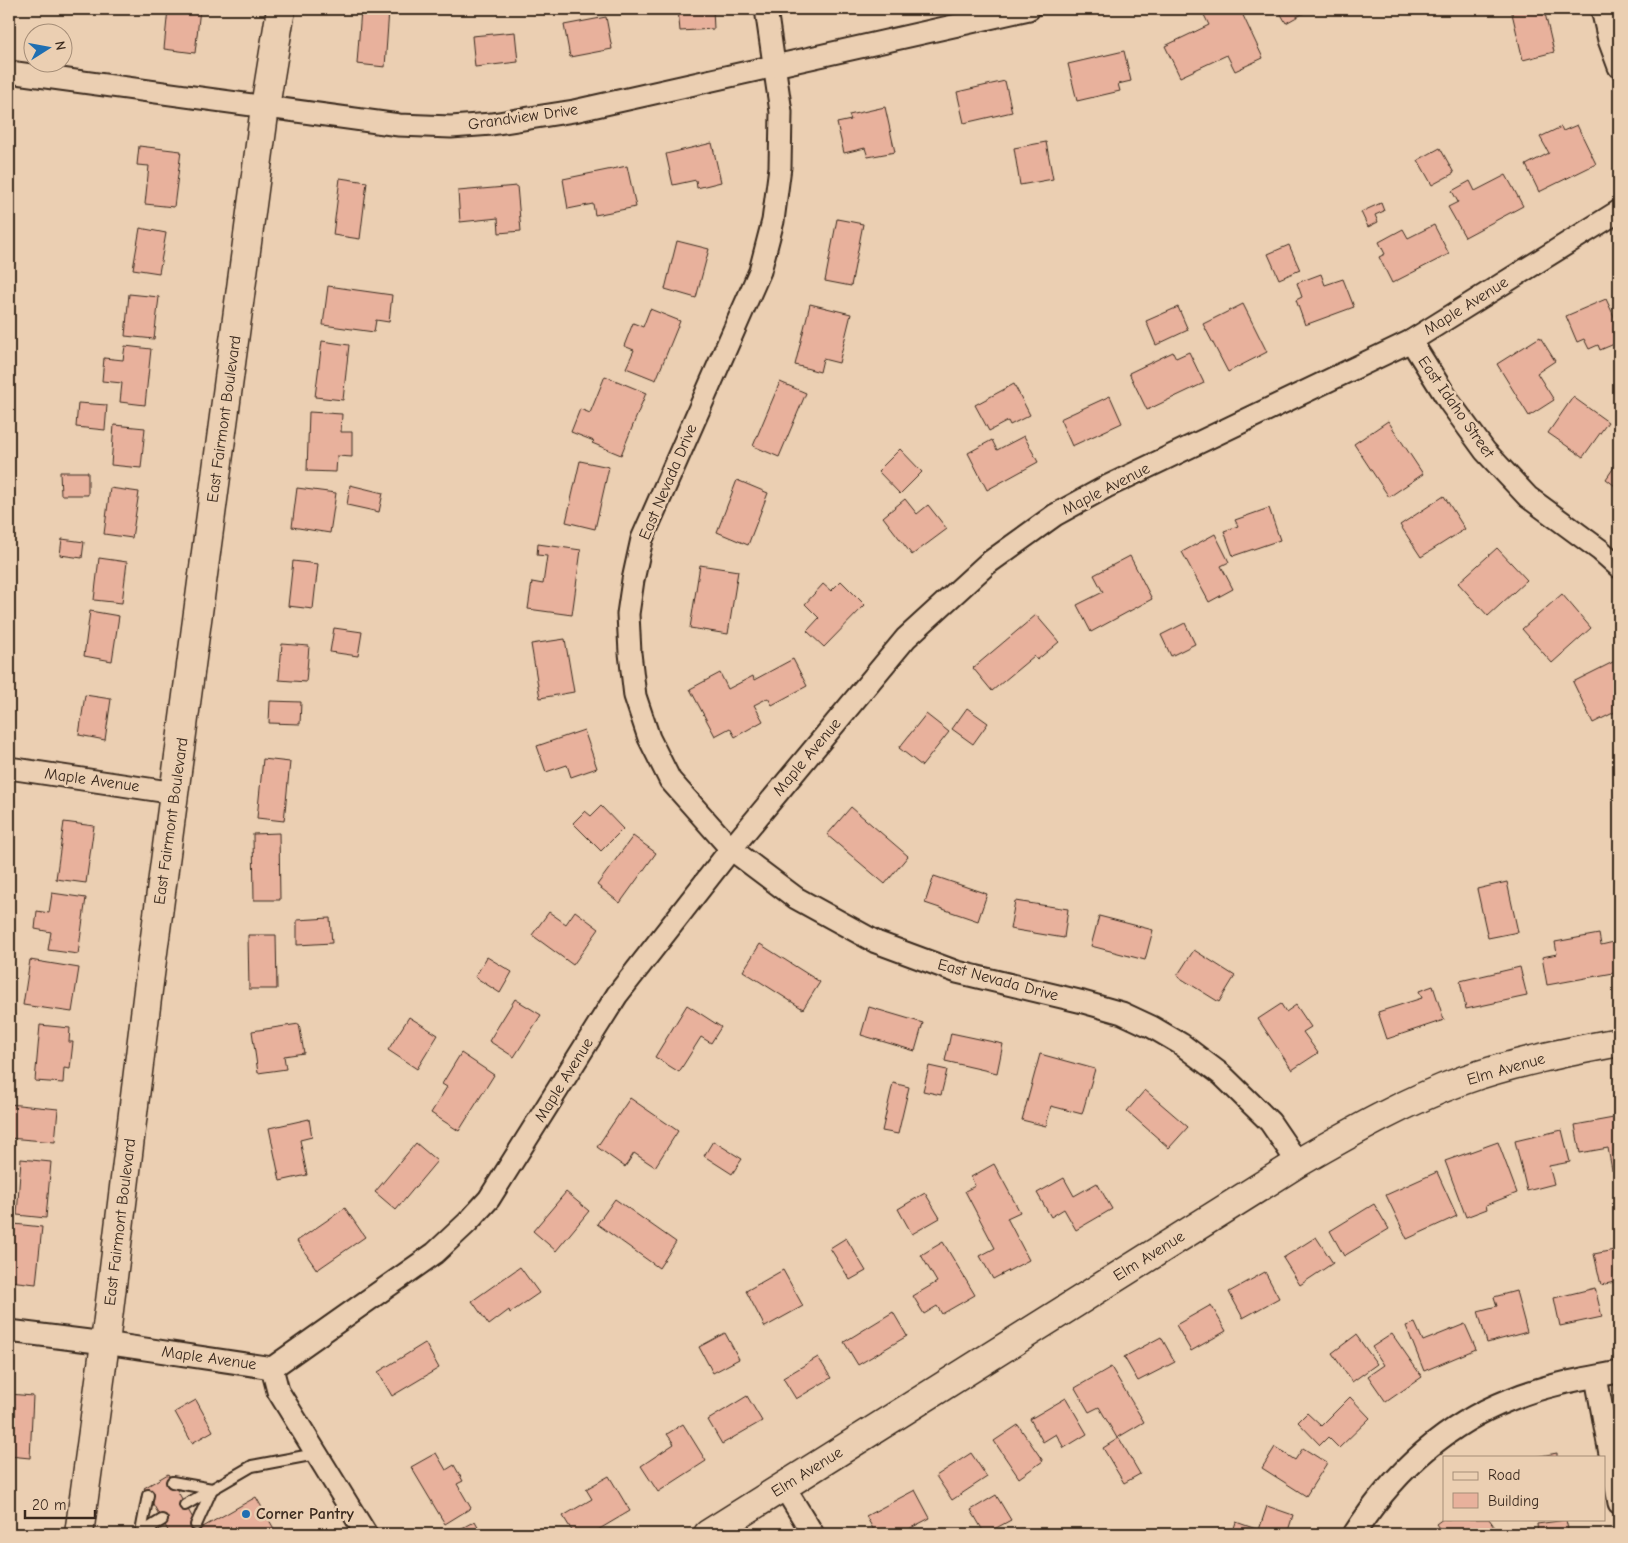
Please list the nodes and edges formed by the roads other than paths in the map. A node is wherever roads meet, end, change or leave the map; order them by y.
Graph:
1 (281, 9) edge
2 (766, 9) edge
3 (1029, 9) edge
4 (1602, 9) edge
5 (774, 66) junction
6 (1619, 67) edge
7 (9, 72) edge
8 (265, 108) junction
9 (1619, 211) edge
10 (1411, 341) junction
11 (1619, 567) edge
12 (9, 768) edge
13 (175, 793) junction
14 (731, 849) junction
15 (1619, 1042) edge
16 (1298, 1163) junction
17 (9, 1331) edge
18 (105, 1343) junction
19 (272, 1368) junction
20 (1619, 1372) edge
21 (1596, 1377) junction
22 (316, 1454) junction
23 (172, 1482) dead end
24 (784, 1487) junction
25 (212, 1489) junction
26 (148, 1495) dead end
27 (1619, 1503) edge
28 (185, 1505) dead end
29 (162, 1520) dead end
30 (196, 1524) dead end
31 (141, 1533) edge
32 (79, 1534) edge
33 (152, 1534) edge
34 (366, 1534) edge
35 (708, 1534) edge
36 (813, 1534) edge
37 (1354, 1534) edge

1 - 8 street, East Fairmont Boulevard
2 - 5 street, East Nevada Drive
3 - 5 street, Grandview Drive
4 - 6 street
5 - 8 street, Grandview Drive
5 - 14 street, East Nevada Drive
7 - 8 street, Grandview Drive
8 - 13 street, East Fairmont Boulevard
9 - 10 street, Maple Avenue
10 - 11 street, East Idaho Street
10 - 14 street, Maple Avenue
12 - 13 street, Maple Avenue
13 - 18 street, East Fairmont Boulevard
14 - 16 street, East Nevada Drive
14 - 19 street, Maple Avenue
15 - 16 street, Elm Avenue
16 - 24 street, Elm Avenue
17 - 18 street, Maple Avenue
18 - 19 street, Maple Avenue
18 - 32 street, East Fairmont Boulevard
19 - 22 street
20 - 21 street
21 - 27 street
21 - 37 street
22 - 25 lane
22 - 34 street
23 - 25 lane
24 - 35 street, Elm Avenue
24 - 36 street
25 - 28 lane
25 - 30 lane
26 - 31 lane
29 - 31 lane
31 - 33 lane

